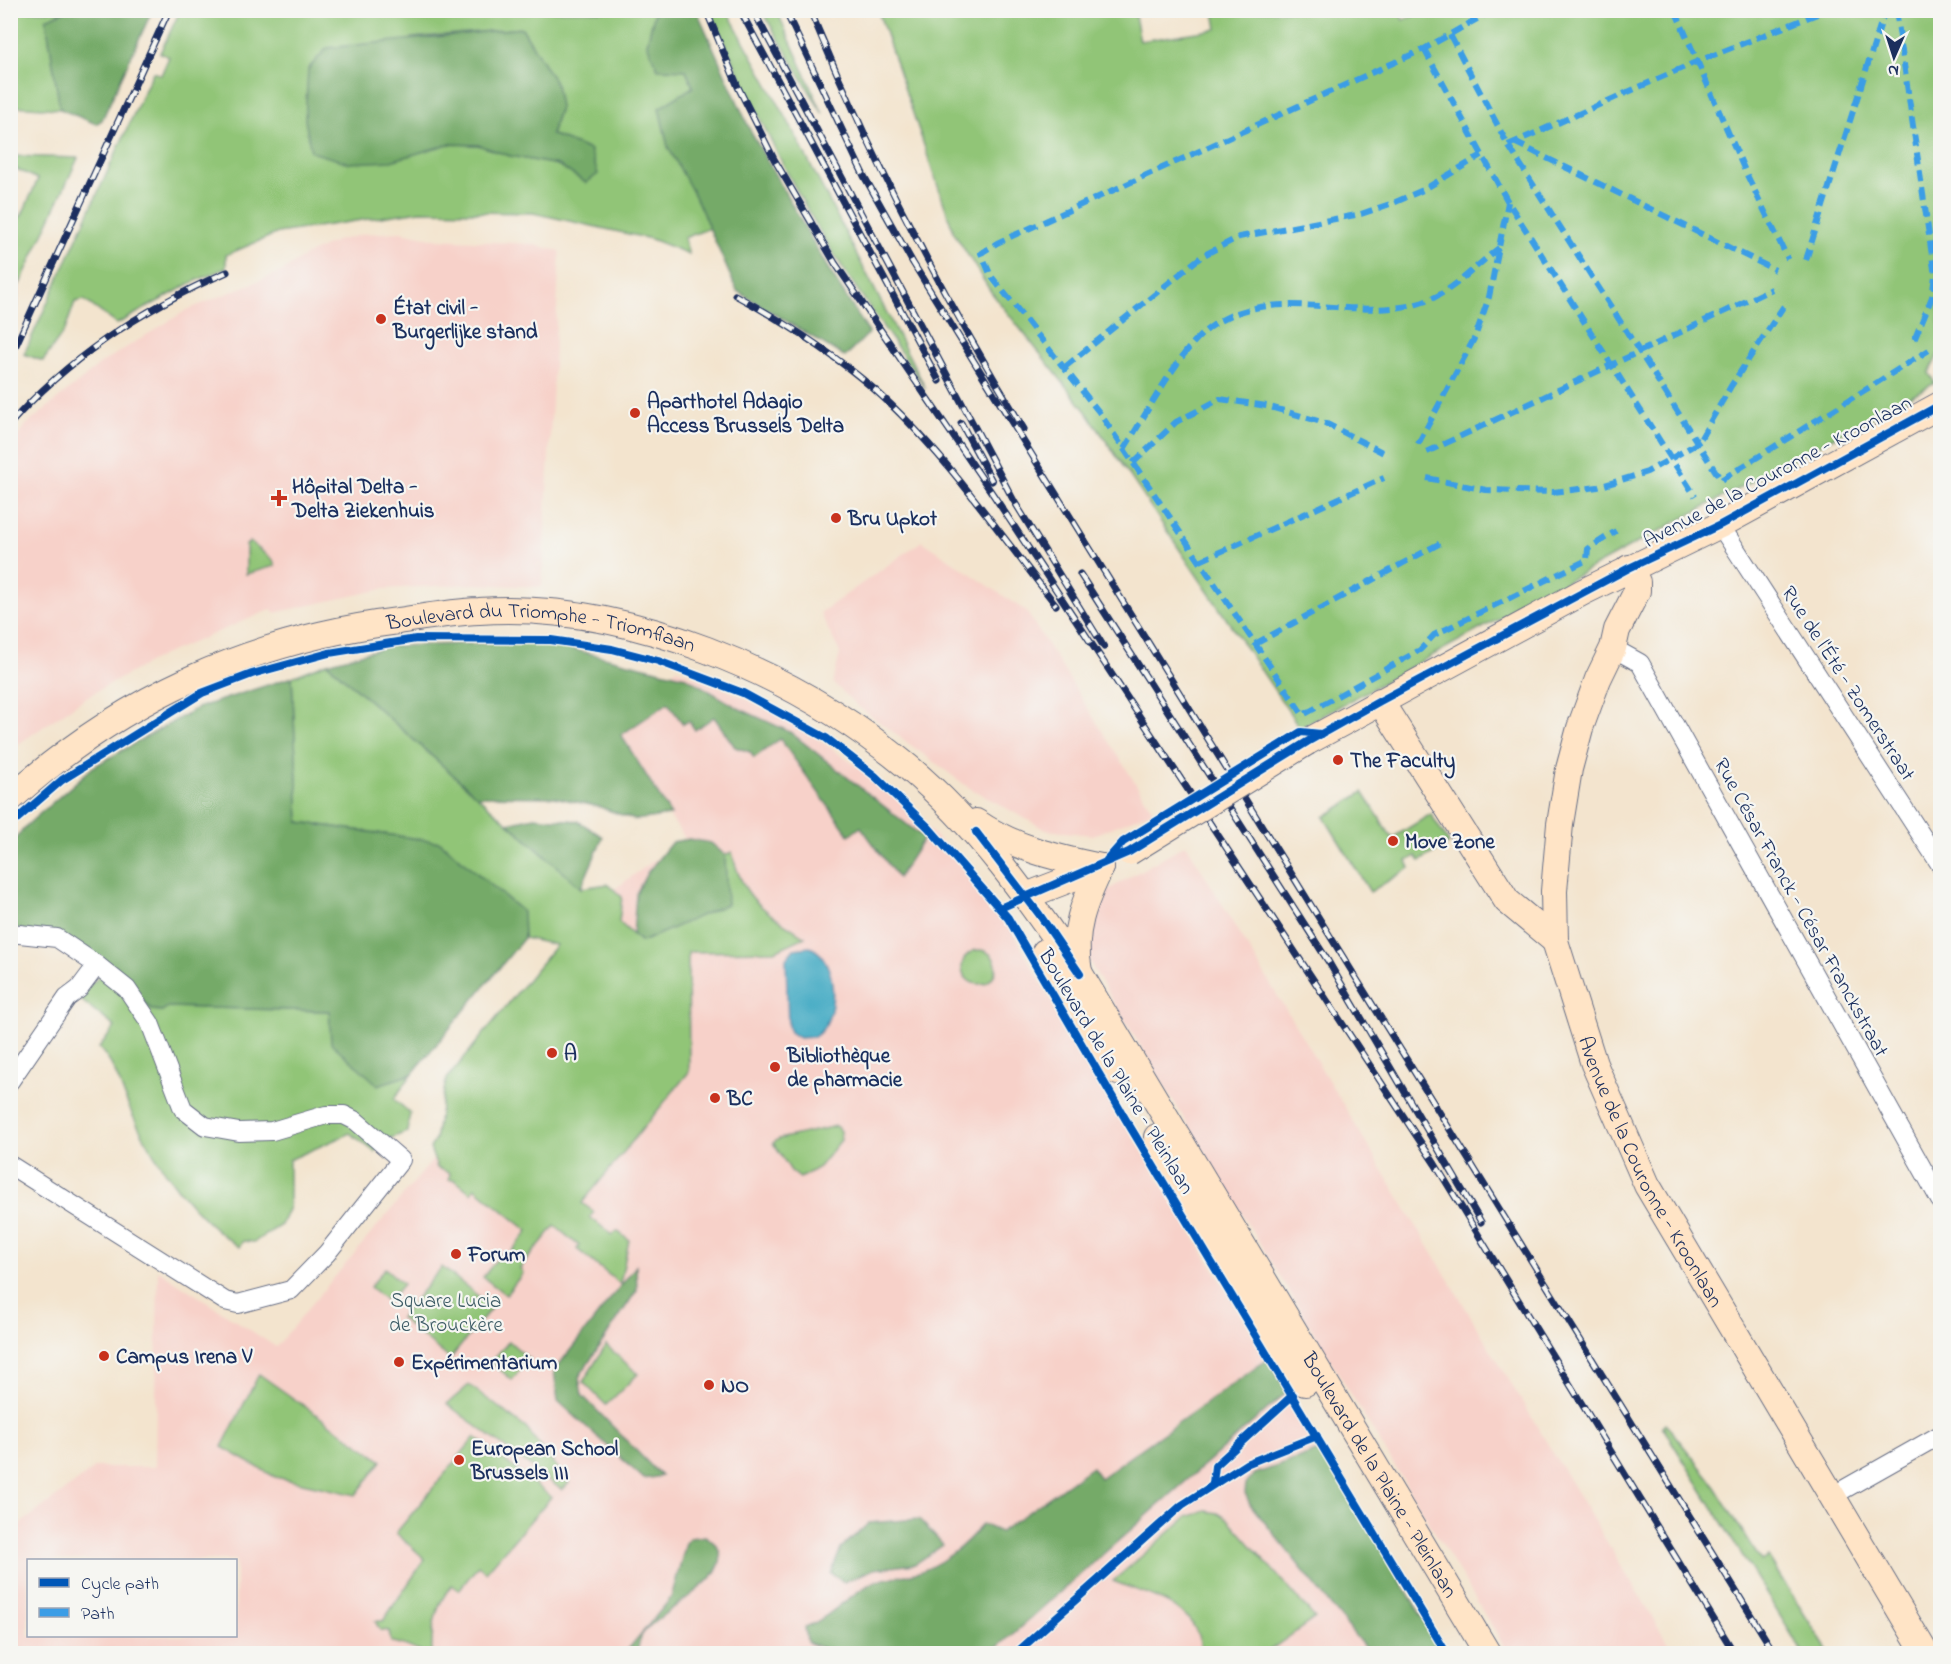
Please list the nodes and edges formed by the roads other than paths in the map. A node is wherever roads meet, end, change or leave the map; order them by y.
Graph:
1 (1941, 405) edge
2 (1720, 525) junction
3 (1657, 555) junction
4 (1629, 568) junction
5 (1613, 648) junction
6 (1380, 700) junction
7 (10, 799) edge
8 (950, 805) junction
9 (1941, 864) edge
10 (1101, 867) junction
11 (1026, 896) junction
12 (10, 933) edge
13 (1555, 941) junction
14 (97, 965) junction
15 (1080, 975) junction
16 (10, 1081) edge
17 (10, 1165) edge
18 (1941, 1200) edge
19 (1246, 1268) junction
20 (1941, 1435) edge
21 (1832, 1496) junction
22 (1468, 1653) edge
23 (1488, 1653) edge
24 (1926, 1653) edge

1 - 2 street, Avenue de la Couronne - Kroonlaan
2 - 3 street, Avenue de la Couronne - Kroonlaan
2 - 9 street, Rue de l'Été - Zomerstraat
3 - 4 street, Avenue de la Couronne - Kroonlaan
3 - 5 street, Avenue de la Couronne - Kroonlaan
4 - 5 street, Avenue de la Couronne - Kroonlaan
4 - 6 street
5 - 13 street, Avenue de la Couronne - Kroonlaan
5 - 18 street, Rue César Franck - César Franckstraat
6 - 10 street, bridge
6 - 13 street
7 - 8 street, Boulevard du Triomphe - Triomflaan
8 - 10 street
8 - 11 street, Boulevard du Triomphe - Triomflaan
10 - 11 street
10 - 15 street
11 - 15 street, Boulevard de la Plaine - Pleinlaan
11 - 19 street, Boulevard de la Plaine - Pleinlaan
12 - 14 street
13 - 21 street, Avenue de la Couronne - Kroonlaan
14 - 16 street
14 - 17 street
15 - 19 street, Boulevard de la Plaine - Pleinlaan
19 - 22 street, Boulevard de la Plaine - Pleinlaan
19 - 23 street, Boulevard de la Plaine - Pleinlaan
20 - 21 street
21 - 24 street, Avenue de la Couronne - Kroonlaan

